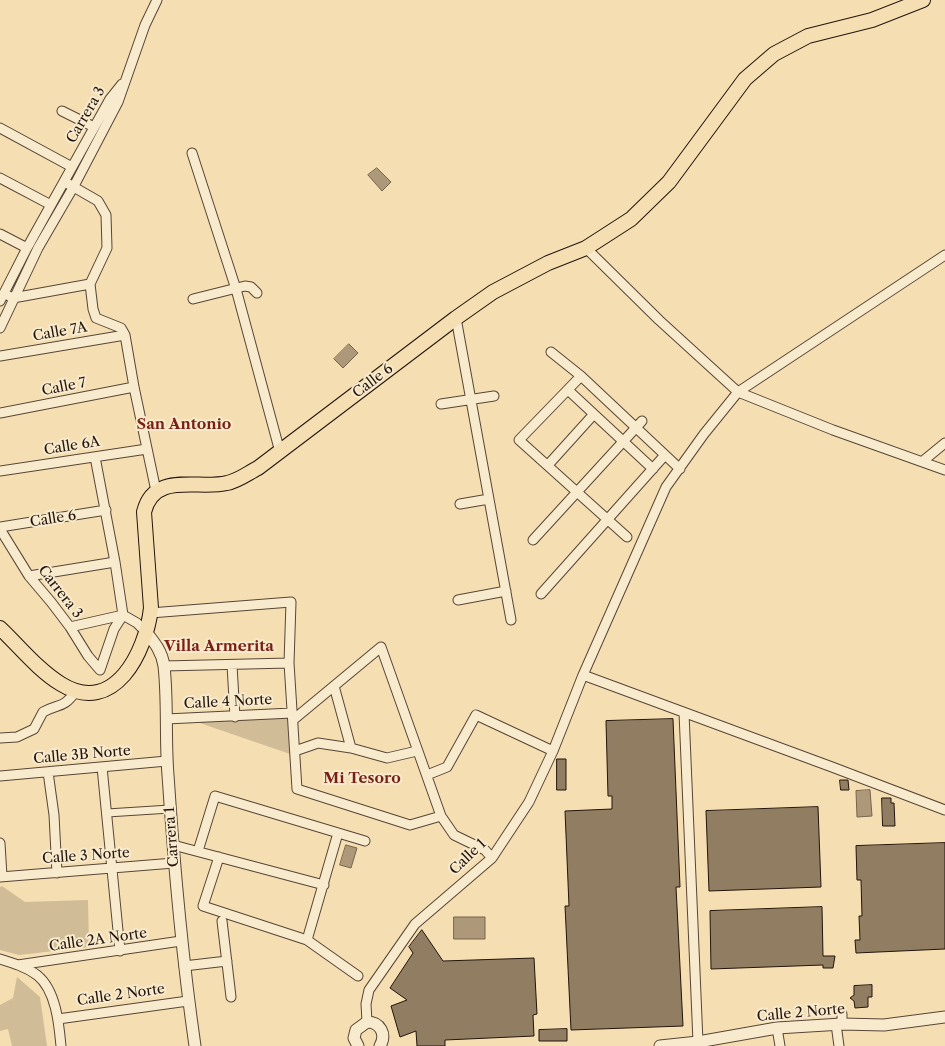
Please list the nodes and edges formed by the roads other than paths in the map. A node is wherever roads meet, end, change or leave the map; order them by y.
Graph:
1 (157, 0) edge
2 (923, 0) edge
3 (124, 82) junction
4 (62, 111) dead end
5 (94, 127) junction
6 (0, 128) edge
7 (192, 153) dead end
8 (72, 167) junction
9 (0, 178) edge
10 (65, 182) junction
11 (74, 186) junction
12 (51, 205) junction
13 (0, 234) edge
14 (27, 248) junction
15 (586, 248) junction
16 (945, 255) edge
17 (90, 284) junction
18 (236, 289) junction
19 (256, 293) dead end
20 (1, 295) edge
21 (13, 298) junction
22 (193, 299) dead end
23 (456, 318) junction
24 (0, 328) edge
25 (125, 335) junction
26 (551, 352) dead end
27 (0, 356) edge
28 (581, 376) junction
29 (134, 387) junction
30 (568, 390) junction
31 (738, 392) junction
32 (494, 396) dead end
33 (471, 399) junction
34 (610, 403) junction
35 (441, 404) dead end
36 (0, 413) edge
37 (596, 415) junction
38 (639, 424) junction
39 (624, 442) junction
40 (945, 443) edge
41 (147, 449) junction
42 (280, 452) junction
43 (665, 455) junction
44 (95, 457) junction
45 (923, 461) junction
46 (548, 465) junction
47 (653, 469) junction
48 (680, 469) junction
49 (945, 470) edge
50 (0, 471) edge
51 (156, 491) junction
52 (578, 492) junction
53 (489, 499) junction
54 (460, 504) dead end
55 (106, 510) junction
56 (607, 519) junction
57 (0, 528) edge
58 (627, 537) dead end
59 (533, 540) dead end
60 (115, 562) junction
61 (29, 576) junction
62 (506, 591) junction
63 (541, 594) dead end
64 (458, 600) dead end
65 (151, 610) junction
66 (123, 615) junction
67 (511, 620) dead end
68 (70, 626) junction
69 (0, 628) edge
70 (146, 632) junction
71 (289, 663) junction
72 (232, 665) junction
73 (164, 666) junction
74 (583, 675) junction
75 (334, 686) junction
76 (76, 691) junction
77 (684, 713) junction
78 (293, 716) junction
79 (235, 717) junction
80 (166, 719) junction
81 (0, 738) edge
82 (351, 748) junction
83 (295, 750) junction
84 (417, 750) junction
85 (553, 751) junction
86 (167, 761) junction
87 (102, 767) junction
88 (48, 772) junction
89 (427, 775) junction
90 (0, 776) edge
91 (170, 809) junction
92 (945, 810) edge
93 (106, 813) junction
94 (440, 816) junction
95 (338, 833) junction
96 (365, 841) dead end
97 (0, 843) edge
98 (172, 845) junction
99 (198, 851) junction
100 (219, 857) junction
101 (492, 858) junction
102 (174, 864) junction
103 (110, 870) junction
104 (57, 872) junction
105 (1, 876) edge
106 (324, 885) junction
107 (222, 921) dead end
108 (307, 940) junction
109 (181, 941) junction
110 (120, 951) junction
111 (0, 959) edge
112 (227, 961) junction
113 (18, 965) junction
114 (184, 966) junction
115 (358, 976) dead end
116 (231, 997) dead end
117 (188, 1001) junction
118 (945, 1017) edge
119 (58, 1019) junction
120 (840, 1021) junction
121 (367, 1022) junction
122 (777, 1028) junction
123 (698, 1042) junction
124 (355, 1045) edge
125 (61, 1046) edge
126 (195, 1046) edge
127 (381, 1046) edge
128 (660, 1046) edge
129 (780, 1046) edge
130 (839, 1046) edge

1 - 3 street
2 - 15 main road, Calle 6
3 - 5 street, Carrera 3
3 - 11 street, Carrera 3
4 - 5 street
5 - 8 street, Carrera 3
6 - 8 street
7 - 18 street
8 - 10 street, Carrera 3
9 - 12 street
10 - 11 street
10 - 12 street, Carrera 3
11 - 17 street
11 - 21 street, Carrera 3
12 - 14 street, Carrera 3
13 - 14 street
14 - 20 street, Carrera 3
15 - 23 main road, Calle 6
15 - 31 street
16 - 31 street, Calle 1
17 - 21 street
17 - 25 street
18 - 19 street
18 - 22 street
18 - 42 street
20 - 21 street
21 - 24 street, Carrera 3
23 - 33 street
23 - 42 main road, Calle 6
25 - 27 street, Calle 7A
25 - 29 street
26 - 28 street
28 - 30 street
28 - 34 street
29 - 36 street, Calle 7
29 - 41 street
30 - 37 street
30 - 46 street
31 - 45 street
31 - 48 street, Calle 1
32 - 33 street
33 - 35 street
33 - 53 street
34 - 37 street
34 - 38 street
37 - 39 street
37 - 46 street
38 - 39 street
38 - 43 street
39 - 47 street
39 - 52 street
40 - 45 street
41 - 44 street, Calle 6A
41 - 51 street
42 - 51 main road, Calle 6
43 - 47 street
43 - 48 street
44 - 50 street, Calle 6A
44 - 55 street
45 - 49 street
46 - 52 street
47 - 56 street
48 - 74 street, Calle 1
51 - 65 main road
52 - 56 street
52 - 59 street
53 - 54 street
53 - 62 street
55 - 57 street, Calle 6
55 - 60 street
56 - 58 street
56 - 63 street
57 - 61 street, Carrera 3
60 - 61 street
60 - 66 street
61 - 68 street, Carrera 3
62 - 64 street
62 - 67 street
65 - 70 main road
65 - 71 street
66 - 68 street
66 - 68 street, Carrera 3
66 - 70 street
69 - 76 main road
70 - 73 street, Carrera 1
70 - 76 main road
71 - 72 street
71 - 78 street
72 - 73 street
72 - 79 street
73 - 80 street, Carrera 1
74 - 77 street
74 - 85 street, Calle 1
75 - 78 street
75 - 82 street
75 - 84 street
76 - 81 street
77 - 92 street
77 - 123 street
78 - 79 street, Calle 4 Norte
78 - 83 street
79 - 80 street, Calle 4 Norte
80 - 86 street, Carrera 1
82 - 83 street
82 - 84 street
83 - 94 street
84 - 89 street
85 - 89 street
85 - 101 street, Calle 1
86 - 87 street, Calle 3B Norte
86 - 91 street, Carrera 1
87 - 88 street, Calle 3B Norte
87 - 93 street
88 - 90 street, Calle 3B Norte
88 - 104 street
89 - 94 street
91 - 93 street
91 - 98 street, Carrera 1
93 - 103 street
94 - 101 street
95 - 96 street
95 - 99 street
95 - 106 street
97 - 105 street
98 - 99 street
98 - 102 street, Carrera 1
99 - 100 street
100 - 106 street
100 - 108 street
101 - 121 street, Calle 1
102 - 103 street, Calle 3 Norte
102 - 109 street, Carrera 1
103 - 104 street, Calle 3 Norte
103 - 110 street
104 - 105 street, Calle 3 Norte
106 - 108 street
107 - 112 street
108 - 115 street
109 - 110 street, Calle 2A Norte
109 - 114 street, Carrera 1
110 - 113 street, Calle 2A Norte
111 - 113 street
112 - 114 street
112 - 116 street
113 - 119 street
114 - 117 street, Carrera 1
117 - 119 street, Calle 2 Norte
117 - 126 street, Carrera 1
118 - 120 street, Calle 2 Norte
119 - 125 street
120 - 122 street, Calle 2 Norte
120 - 130 street
121 - 124 street
121 - 127 street
122 - 123 street, Calle 2 Norte
122 - 129 street
123 - 128 street, Calle 2 Norte

